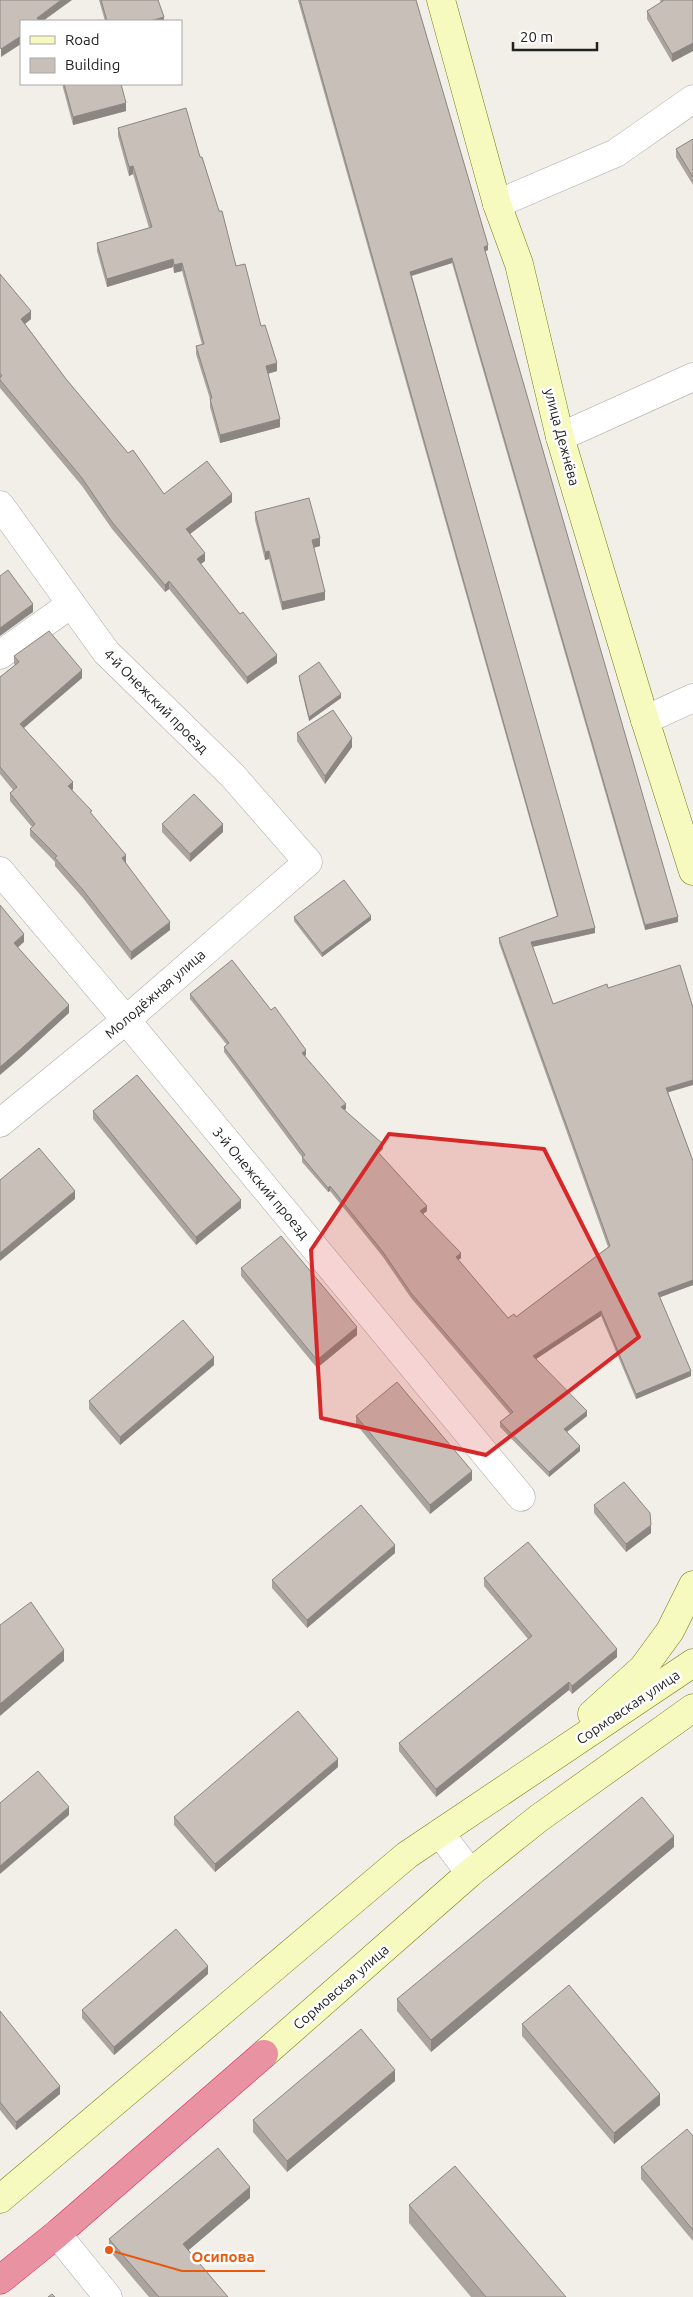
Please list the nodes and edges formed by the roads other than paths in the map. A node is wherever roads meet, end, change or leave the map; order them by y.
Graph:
1 (441, 0) edge
2 (693, 99) edge
3 (497, 204) junction
4 (693, 377) edge
5 (560, 437) junction
6 (0, 505) edge
7 (71, 604) junction
8 (0, 655) edge
9 (693, 698) edge
10 (645, 720) junction
11 (308, 862) joint
12 (0, 871) edge
13 (693, 872) edge
14 (126, 1020) junction
15 (0, 1123) edge
16 (521, 1497) dead end
17 (693, 1585) edge
18 (693, 1663) edge
19 (693, 1708) edge
20 (693, 1724) edge
21 (654, 1736) junction
22 (519, 1780) junction
23 (440, 1833) junction
24 (470, 1873) junction
25 (264, 2054) joint
26 (1, 2196) edge
27 (58, 2234) junction
28 (0, 2280) edge
29 (108, 2297) edge

1 - 3 main road, улица Дежнёва
2 - 3 street
3 - 5 main road, улица Дежнёва
4 - 5 street
5 - 10 main road, улица Дежнёва
6 - 7 street, 4-й Онежский проезд
7 - 8 street
7 - 11 street, 4-й Онежский проезд
9 - 10 street
10 - 13 main road, улица Дежнёва
11 - 14 street, Молодёжная улица
12 - 14 street, 3-й Онежский проезд
14 - 15 street, Молодёжная улица
14 - 16 street, 3-й Онежский проезд
17 - 22 main road
18 - 22 main road, Сормовская улица
19 - 21 main road, Сормовская улица
20 - 21 main road
21 - 24 main road, Сормовская улица
22 - 23 main road, Сормовская улица
23 - 24 street
23 - 26 main road, Сормовская улица
24 - 25 main road, Сормовская улица
25 - 27 highway, Сормовская улица
27 - 28 highway, Сормовская улица
27 - 29 street

